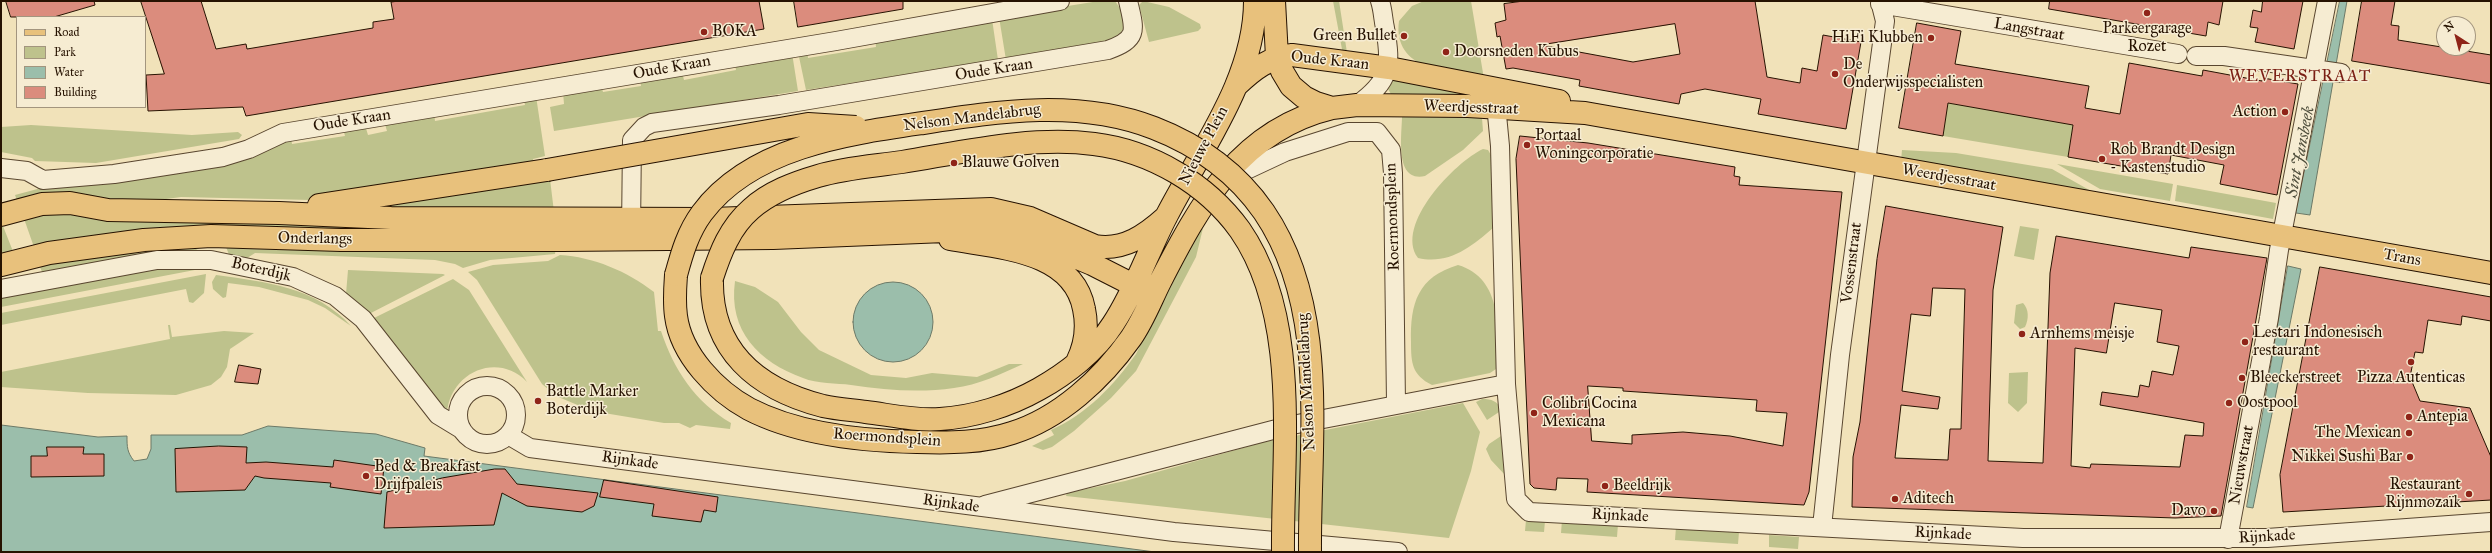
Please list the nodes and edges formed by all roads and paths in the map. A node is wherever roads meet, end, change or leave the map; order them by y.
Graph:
1 (1060, 1) edge
2 (1128, 1) edge
3 (1255, 1) edge
4 (1274, 1) edge
5 (2327, 1) edge
6 (1384, 2) edge
7 (1880, 2) edge
8 (977, 8) edge
9 (2178, 54) dead end
10 (2196, 56) dead end
11 (1277, 57) junction
12 (1389, 68) junction
13 (2329, 71) junction
14 (1494, 87) junction
15 (1234, 88) junction
16 (1357, 105) junction
17 (1332, 108) junction
18 (1585, 113) junction
19 (1498, 115) junction
20 (884, 129) junction
21 (1866, 163) junction
22 (1, 168) edge
23 (1217, 184) junction
24 (279, 212) junction
25 (1, 215) edge
26 (1166, 217) junction
27 (639, 228) junction
28 (914, 232) junction
29 (2281, 237) junction
30 (2314, 243) joint
31 (1, 265) edge
32 (2491, 273) edge
33 (676, 275) joint
34 (712, 278) joint
35 (1134, 284) junction
36 (1, 290) edge
37 (1153, 295) junction
38 (1075, 364) junction
39 (1506, 384) junction
40 (1396, 403) junction
41 (462, 429) junction
42 (508, 435) junction
43 (975, 507) junction
44 (2491, 522) edge
45 (1822, 527) junction
46 (2228, 539) junction
47 (1283, 552) edge
48 (1310, 552) edge
49 (1398, 552) edge

1 - 8 street, Oude Kraan
2 - 27 street, Oude Kraan
3 - 15 main road, Nieuwe Plein
4 - 11 main road
5 - 13 street, Nieuwstraat
6 - 12 street
7 - 9 street, Langstraat
7 - 21 street, Vossenstraat
8 - 22 street, Oude Kraan
10 - 13 street
11 - 12 main road, Oude Kraan
11 - 15 main road, Oude Kraan
11 - 17 main road
12 - 14 main road, Weerdjesstraat
12 - 16 street
13 - 29 street, Nieuwstraat
14 - 18 main road, Weerdjesstraat
14 - 19 street
15 - 26 main road, Nieuwe Plein
16 - 17 main road
16 - 19 main road, Weerdjesstraat
17 - 23 main road, Roermondsplein
18 - 19 main road, Weerdjesstraat
18 - 21 main road, Weerdjesstraat
19 - 39 street
20 - 24 main road, bridge
20 - 33 main road, Nelson Mandelabrug, bridge
20 - 48 main road, Nelson Mandelabrug, bridge
21 - 29 main road, Weerdjesstraat
21 - 45 street, Vossenstraat
23 - 37 main road, Roermondsplein
23 - 40 street, Roermondsplein
24 - 25 main road, Onderlangs
24 - 27 main road, Onderlangs
26 - 27 main road
26 - 35 main road, Nieuwe Plein
27 - 28 main road
27 - 31 main road, Onderlangs
28 - 35 main road
28 - 38 main road
29 - 30 main road, Weerdjesstraat
29 - 46 street, Nieuwstraat
30 - 32 main road, Trans
33 - 37 main road, Roermondsplein
34 - 38 main road, Roermondsplein
34 - 47 main road, Nelson Mandelabrug, bridge
35 - 37 main road
35 - 38 main road, Roermondsplein
36 - 41 street, Boterdijk
39 - 40 street
39 - 45 street, Rijnkade
40 - 43 street
41 - 42 street
41 - 42 street
42 - 43 street, Rijnkade
43 - 49 street, Rijnkade
44 - 46 street, Rijnkade
45 - 46 street, Rijnkade

